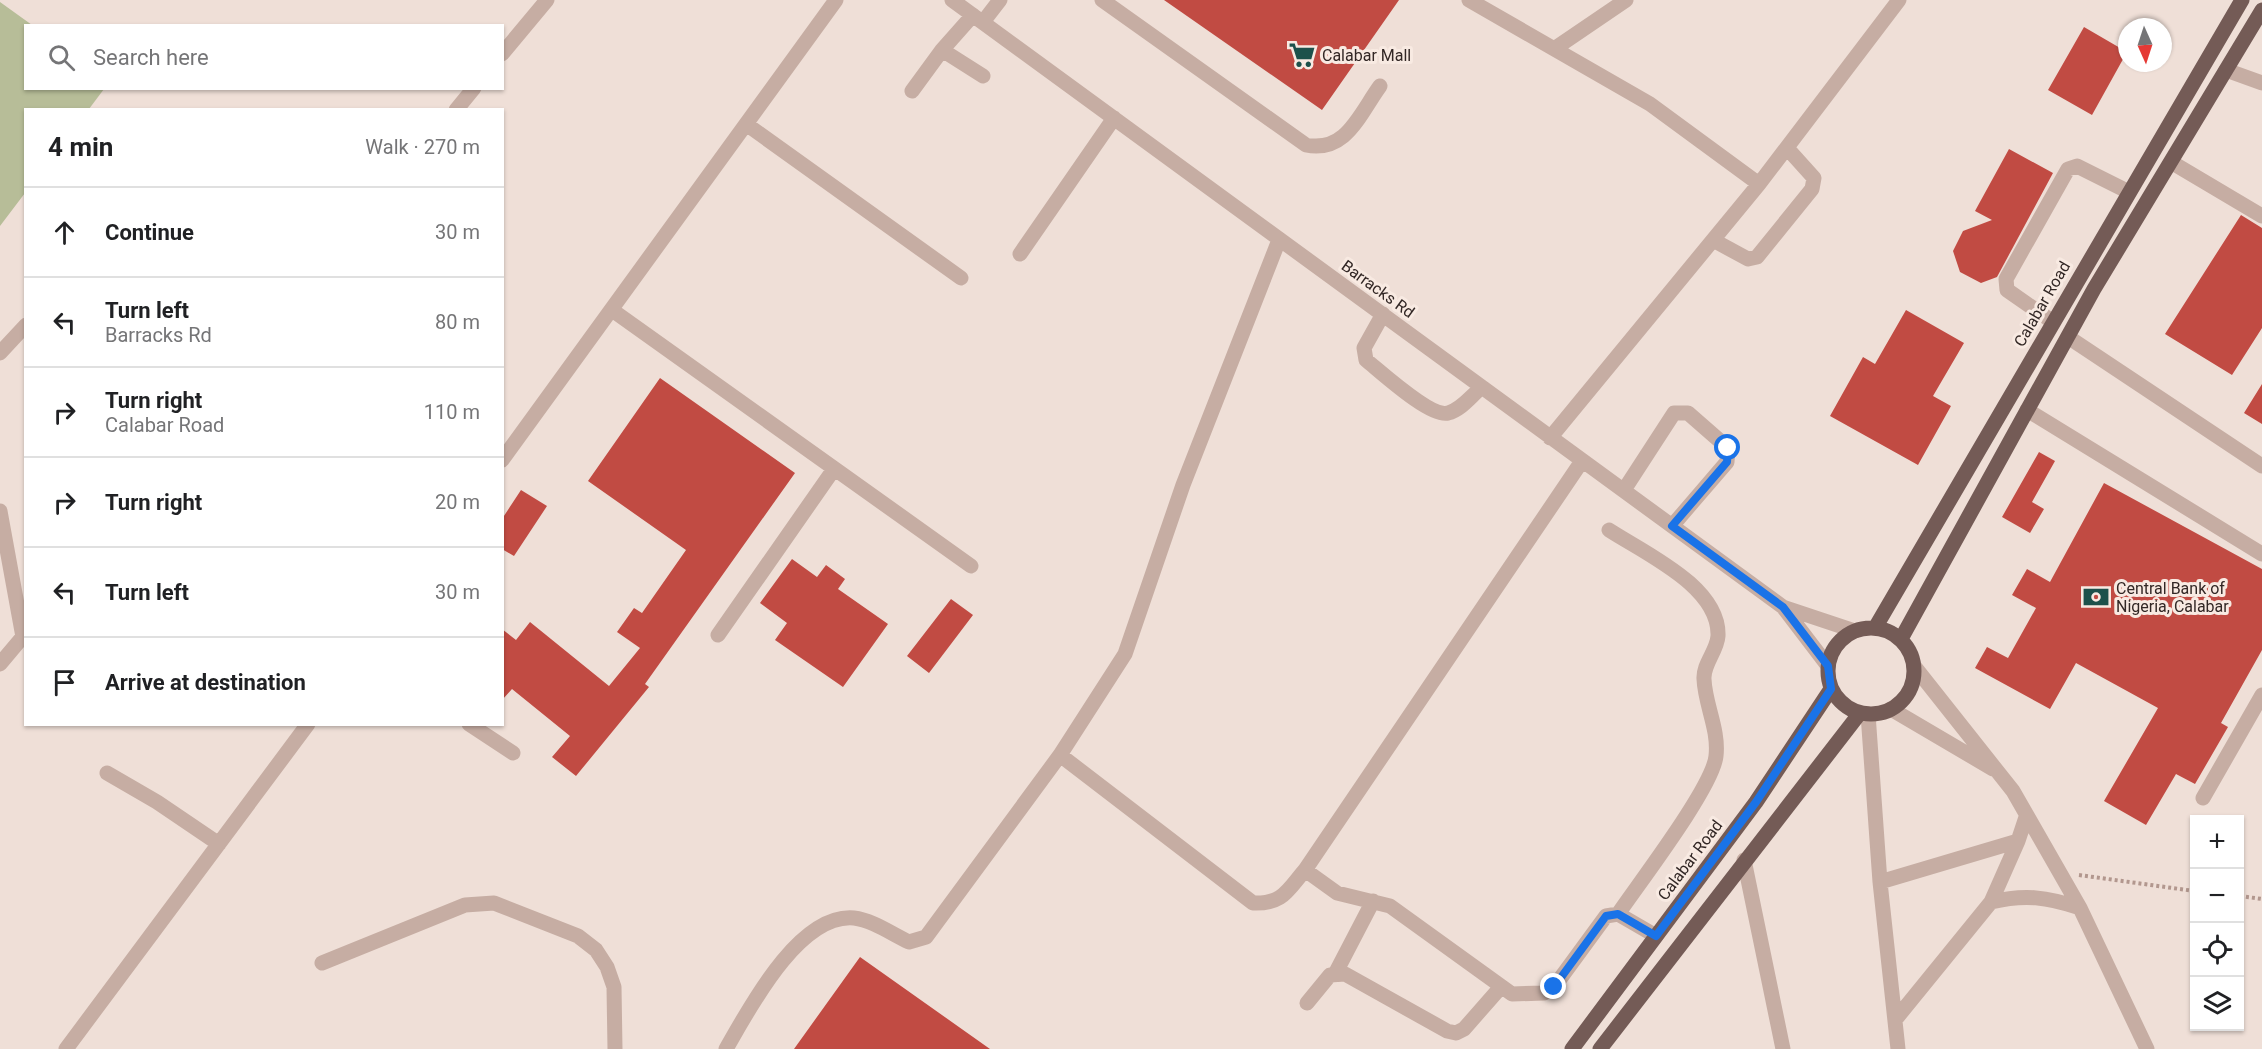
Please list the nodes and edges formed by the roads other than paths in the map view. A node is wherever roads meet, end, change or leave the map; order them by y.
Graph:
1 (547, 0) edge
2 (836, 0) edge
3 (952, 0) edge
4 (1000, 0) edge
5 (1102, 0) edge
6 (1469, 0) edge
7 (1626, 0) edge
8 (1899, 0) edge
9 (2242, 0) edge
10 (2262, 10) edge
11 (978, 19) junction
12 (1554, 49) junction
13 (942, 50) junction
14 (504, 52) edge
15 (2226, 70) junction
16 (983, 76) dead end
17 (2262, 82) edge
18 (1380, 86) dead end
19 (472, 90) edge
20 (912, 91) dead end
21 (458, 108) edge
22 (1114, 118) junction
23 (746, 124) junction
24 (1787, 148) junction
25 (2170, 162) junction
26 (1760, 184) junction
27 (2129, 192) junction
28 (2262, 216) edge
29 (1280, 240) junction
30 (1713, 240) junction
31 (1020, 254) dead end
32 (961, 278) dead end
33 (612, 310) junction
34 (1383, 314) junction
35 (2053, 322) junction
36 (24, 327) edge
37 (2068, 337) junction
38 (0, 353) edge
39 (1481, 387) junction
40 (2027, 410) junction
41 (1550, 438) junction
42 (504, 457) edge
43 (1582, 461) junction
44 (2262, 466) edge
45 (834, 469) junction
46 (1624, 490) junction
47 (0, 510) edge
48 (1672, 526) junction
49 (1609, 530) dead end
50 (2262, 554) edge
51 (971, 566) dead end
52 (1783, 607) junction
53 (1875, 628) junction
54 (1855, 631) junction
55 (24, 635) edge
56 (718, 635) dead end
57 (1901, 639) junction
58 (0, 664) edge
59 (1828, 666) junction
60 (1914, 666) junction
61 (1831, 689) junction
62 (2262, 694) edge
63 (1891, 709) junction
64 (1864, 714) junction
65 (307, 726) edge
66 (472, 726) edge
67 (513, 753) dead end
68 (1060, 755) junction
69 (107, 773) dead end
70 (2001, 774) junction
71 (2203, 798) dead end
72 (2026, 817) junction
73 (2018, 841) junction
74 (219, 844) junction
75 (1744, 860) junction
76 (1305, 870) junction
77 (1880, 882) junction
78 (1373, 902) junction
79 (1991, 902) junction
80 (2080, 908) junction
81 (1618, 914) junction
82 (1656, 936) junction
83 (322, 963) dead end
84 (1335, 974) junction
85 (1500, 988) junction
86 (1307, 1003) dead end
87 (1895, 1020) junction
88 (66, 1049) edge
89 (615, 1049) edge
90 (726, 1049) edge
91 (1572, 1049) edge
92 (1600, 1049) edge
93 (1783, 1049) edge
94 (1898, 1049) edge
95 (2147, 1049) edge

1 - 14 street
2 - 23 street
3 - 11 street, Barracks Rd
4 - 11 street
5 - 18 street
6 - 12 street
7 - 12 street
8 - 24 street
9 - 27 main road, Calabar Road
10 - 15 main road
11 - 13 street
11 - 22 street, Barracks Rd
12 - 26 street
13 - 16 street
13 - 20 street
15 - 17 street
15 - 25 main road
19 - 21 street
22 - 29 street, Barracks Rd
22 - 31 street
23 - 32 street
23 - 33 street
24 - 26 street
24 - 30 street
25 - 28 street
25 - 37 main road
26 - 30 street
27 - 35 main road, Calabar Road
27 - 35 street
29 - 34 street, Barracks Rd
29 - 68 street
30 - 41 street
33 - 42 street
33 - 45 street
34 - 39 street, Barracks Rd
34 - 39 street
35 - 53 main road, Calabar Road
36 - 38 street
37 - 40 main road
37 - 44 street
39 - 41 street, Barracks Rd
40 - 50 street
40 - 57 main road
41 - 43 street, Barracks Rd
43 - 46 street, Barracks Rd
43 - 76 street
45 - 51 street
45 - 56 street
46 - 48 street, Barracks Rd
46 - 48 street
47 - 55 street
48 - 52 street, Barracks Rd
49 - 81 street
52 - 54 street, Barracks Rd
52 - 59 street, Barracks Rd
53 - 54 main road
53 - 57 main road
54 - 59 main road
55 - 58 street
57 - 60 main road
59 - 61 main road
60 - 63 main road
60 - 70 street
61 - 64 main road
61 - 82 main road, Calabar Road
62 - 71 street
63 - 64 main road
63 - 70 street
64 - 75 main road
64 - 77 street
65 - 74 street
66 - 67 street
68 - 76 street
68 - 90 street
69 - 74 street
70 - 72 street
72 - 73 street
72 - 80 street
73 - 77 street
73 - 79 street
74 - 88 street
75 - 92 main road
75 - 93 street
76 - 78 street
77 - 87 street
78 - 84 street
78 - 85 street
79 - 80 street
79 - 87 street
80 - 95 street
81 - 82 street
81 - 85 street
82 - 91 main road, Calabar Road
83 - 89 street
84 - 85 street
84 - 86 street
87 - 94 street

